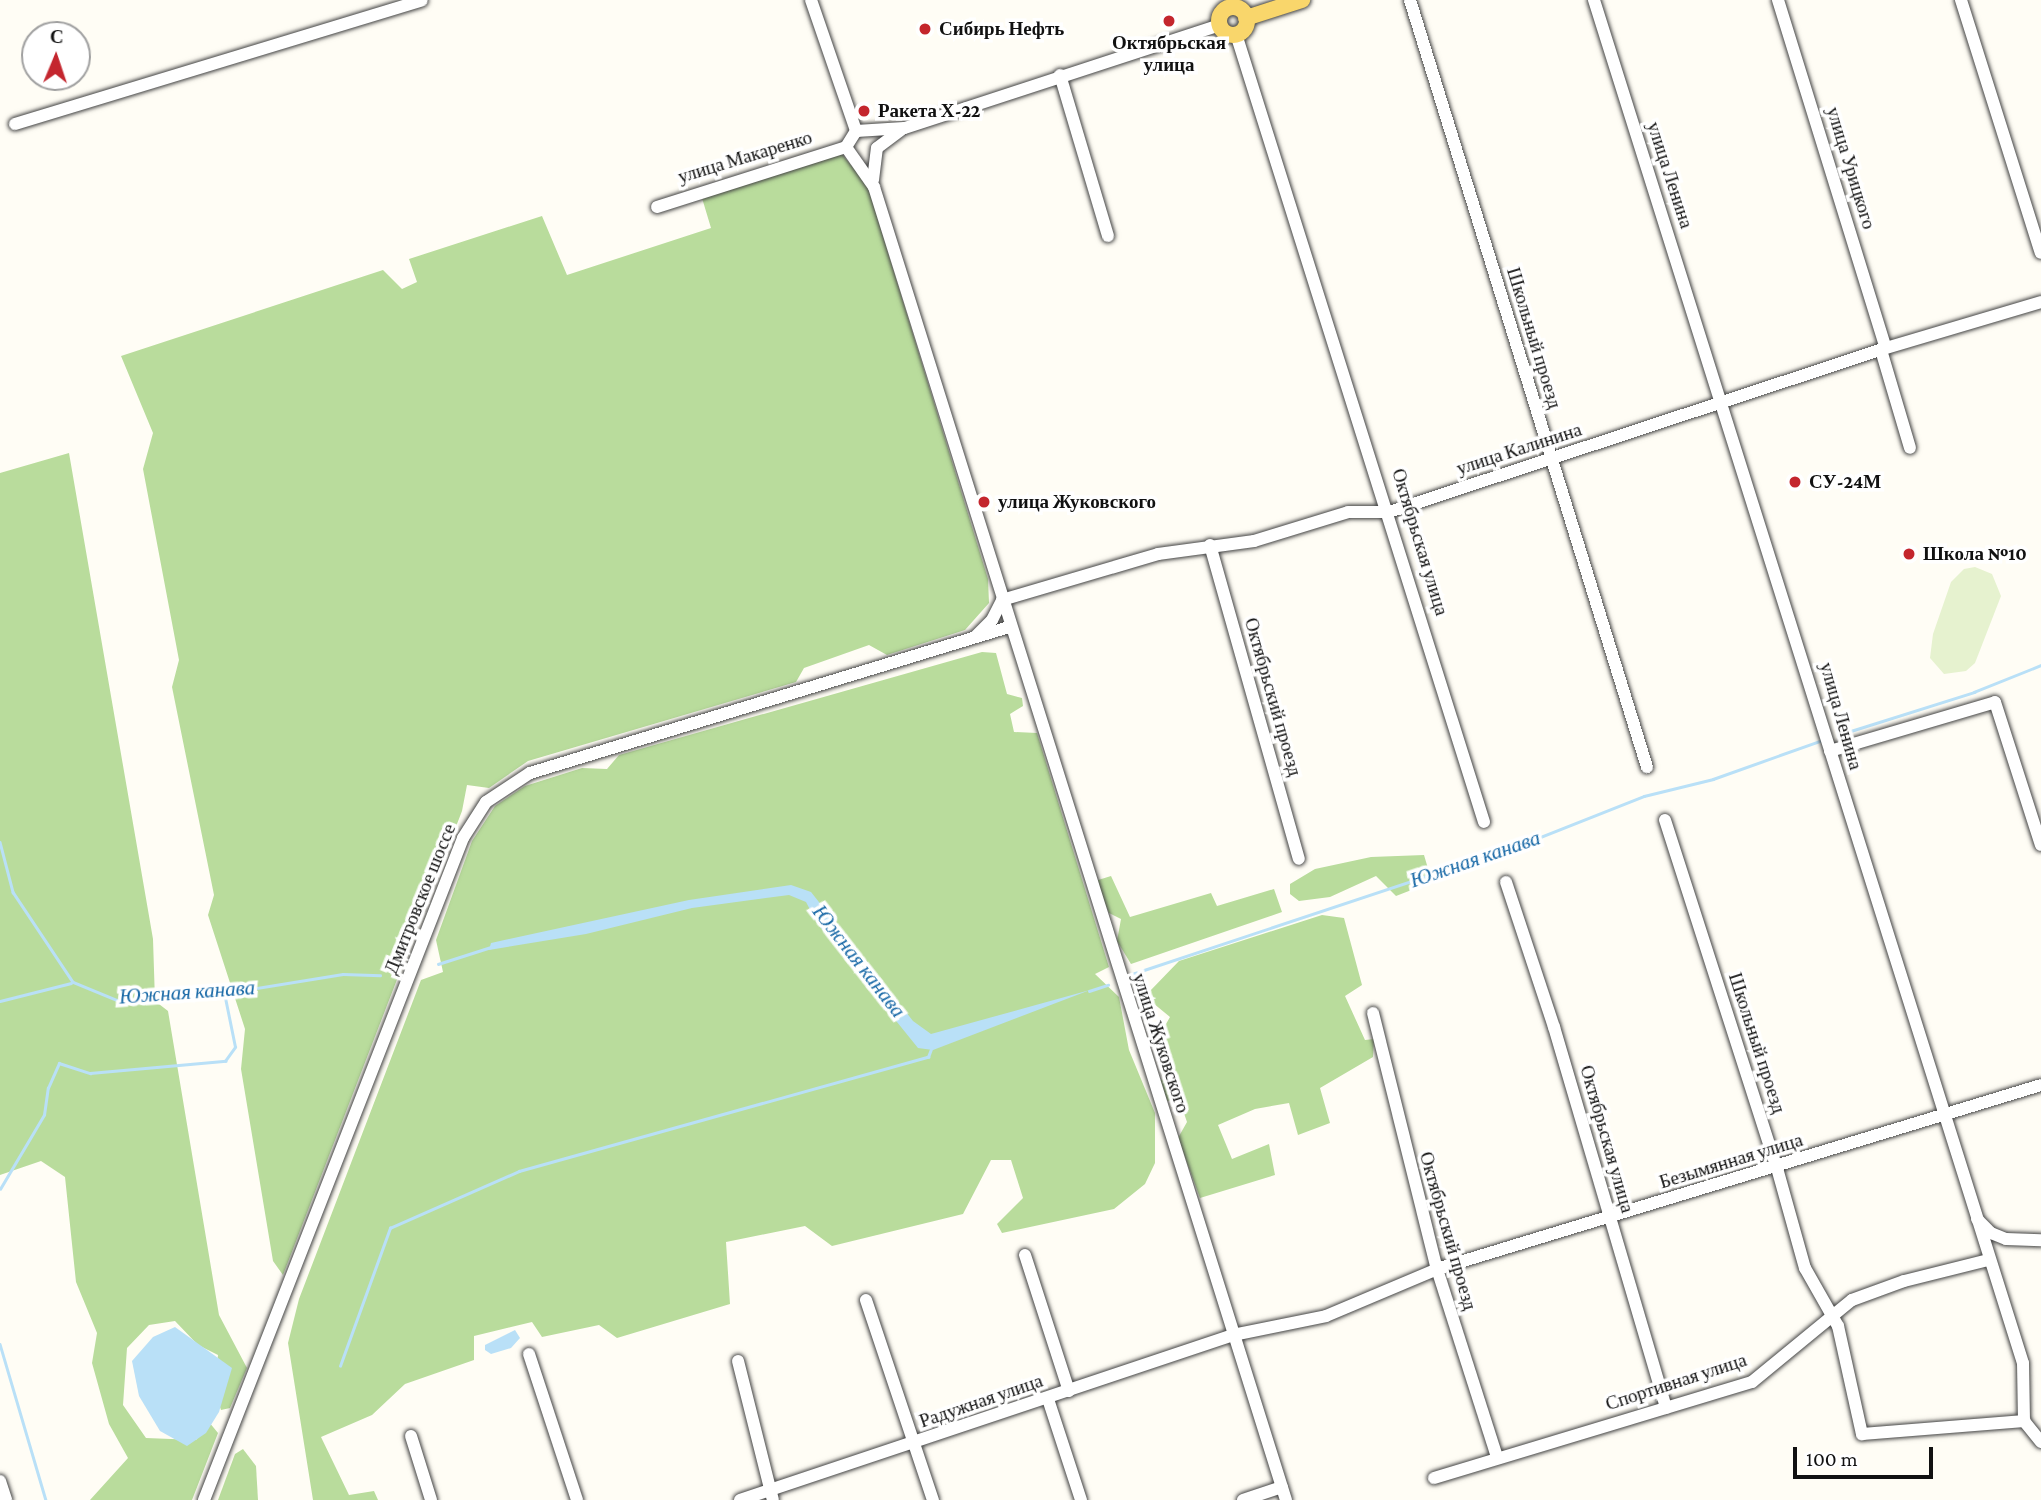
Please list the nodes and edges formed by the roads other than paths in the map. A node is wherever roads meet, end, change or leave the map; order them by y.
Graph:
1 (422, 0) edge
2 (811, 0) edge
3 (1302, 0) edge
4 (1410, 0) edge
5 (1594, 0) edge
6 (1778, 0) edge
7 (1961, 0) edge
8 (1228, 4) edge
9 (1246, 18) junction
10 (1220, 25) junction
11 (1236, 34) junction
12 (1060, 75) junction
13 (15, 124) dead end
14 (904, 128) junction
15 (862, 131) junction
16 (846, 147) junction
17 (876, 152) junction
18 (857, 161) junction
19 (874, 187) junction
20 (657, 207) dead end
21 (1108, 236) dead end
22 (2041, 253) edge
23 (2041, 302) edge
24 (1884, 349) junction
25 (1722, 404) junction
26 (1910, 448) dead end
27 (1551, 459) junction
28 (1389, 512) junction
29 (1210, 545) junction
30 (1002, 600) junction
31 (1010, 628) junction
32 (972, 639) junction
33 (1830, 751) junction
34 (1647, 767) dead end
35 (1665, 820) dead end
36 (1484, 822) dead end
37 (2041, 845) edge
38 (1299, 859) dead end
39 (1506, 882) dead end
40 (1373, 1013) dead end
41 (2041, 1085) edge
42 (1944, 1112) junction
43 (1777, 1168) junction
44 (1607, 1218) junction
45 (1977, 1219) junction
46 (2041, 1240) edge
47 (1025, 1255) dead end
48 (1988, 1260) junction
49 (1437, 1269) junction
50 (866, 1300) dead end
51 (1834, 1314) junction
52 (1233, 1335) junction
53 (529, 1354) dead end
54 (738, 1361) dead end
55 (1069, 1391) junction
56 (1048, 1399) junction
57 (1666, 1408) junction
58 (2024, 1421) junction
59 (411, 1436) dead end
60 (2041, 1442) edge
61 (914, 1444) junction
62 (1497, 1457) junction
63 (1434, 1478) dead end
64 (0, 1481) edge
65 (1284, 1494) edge
66 (771, 1495) edge
67 (6, 1500) edge
68 (204, 1500) edge
69 (431, 1500) edge
70 (577, 1500) edge
71 (740, 1500) edge
72 (933, 1500) edge
73 (1081, 1500) edge
74 (1242, 1500) edge

1 - 13 street
2 - 15 street
3 - 9 main road
4 - 27 street, Школьный проезд
5 - 25 street, улица Ленина
6 - 24 street, улица Урицкого
7 - 22 street
8 - 9 main road
8 - 10 main road
9 - 11 main road
10 - 11 main road
10 - 12 street
11 - 28 street, Октябрьская улица
12 - 14 street
12 - 21 street
14 - 15 street
14 - 17 street
15 - 16 street
15 - 17 street
16 - 18 street, улица Жуковского
16 - 20 street, улица Макаренко
17 - 18 street
17 - 19 street
18 - 19 street, улица Жуковского
19 - 30 street, улица Жуковского
23 - 24 street, улица Калинина
24 - 25 street, улица Калинина
24 - 26 street, улица Урицкого
25 - 27 street, улица Калинина
25 - 33 street, улица Ленина
27 - 28 street, улица Калинина
27 - 34 street, Школьный проезд
28 - 29 street, улица Калинина
28 - 36 street, Октябрьская улица
29 - 30 street, улица Калинина
29 - 38 street, Октябрьский проезд
30 - 31 street, улица Жуковского
30 - 32 street
31 - 32 street, Дмитровское шоссе
31 - 52 street, улица Жуковского
32 - 68 street, Дмитровское шоссе
33 - 37 street
33 - 42 street, улица Ленина
35 - 43 street, Школьный проезд
39 - 44 street, Октябрьская улица
40 - 49 street, Октябрьский проезд
41 - 42 street, Безымянная улица
42 - 43 street, Безымянная улица
42 - 45 street, улица Ленина
43 - 44 street, Безымянная улица
43 - 51 street, Школьный проезд
44 - 49 street, Безымянная улица
44 - 57 street, Октябрьская улица
45 - 46 street
45 - 48 street, улица Ленина
47 - 55 street
48 - 51 street, Спортивная улица
48 - 58 street, улица Ленина
49 - 52 street, Безымянная улица
49 - 62 street, Октябрьский проезд
50 - 61 street
51 - 57 street, Спортивная улица
51 - 58 street, Школьный проезд
52 - 55 street, Радужная улица
52 - 65 street, улица Жуковского
53 - 70 street
54 - 66 street
55 - 56 street, Радужная улица
56 - 61 street, Радужная улица
56 - 73 street
57 - 62 street, Спортивная улица
58 - 60 street
59 - 69 street
61 - 66 street, Радужная улица
61 - 72 street
62 - 63 street, Спортивная улица
64 - 67 street
65 - 74 street
66 - 71 street, Радужная улица

